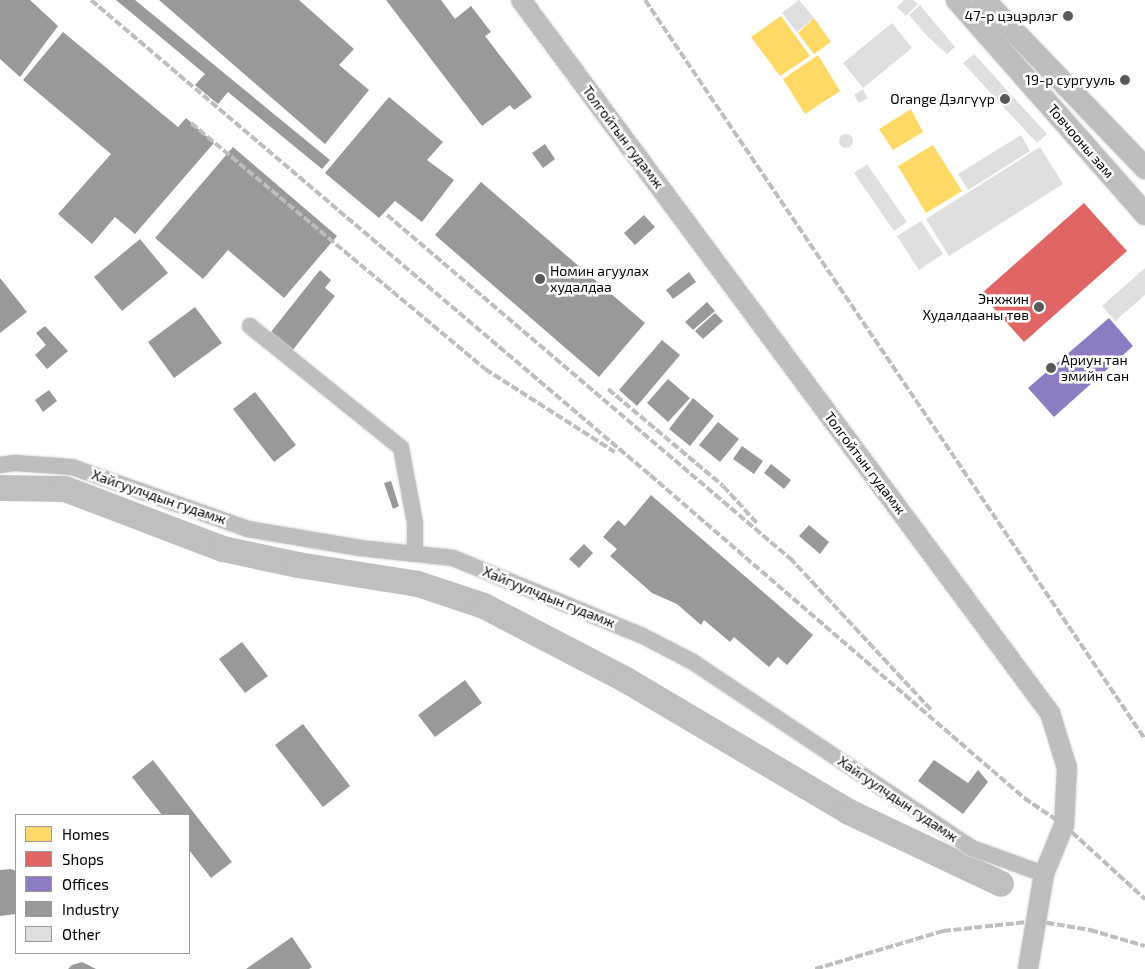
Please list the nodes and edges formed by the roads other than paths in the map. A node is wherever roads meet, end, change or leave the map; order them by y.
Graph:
1 (521, 0) edge
2 (957, 0) edge
3 (984, 0) edge
4 (1145, 168) edge
5 (1145, 214) edge
6 (250, 326) dead end
7 (0, 465) edge
8 (415, 554) junction
9 (1044, 874) junction
10 (1028, 969) edge

1 - 9 main road, Толгойтын гудамж
2 - 5 highway, Товчооны зам
3 - 4 highway, Товчооны зам
6 - 8 street
7 - 8 street, Хайгуулчдын гудамж
8 - 9 street, Хайгуулчдын гудамж
9 - 10 main road, Толгойтын гудамж

